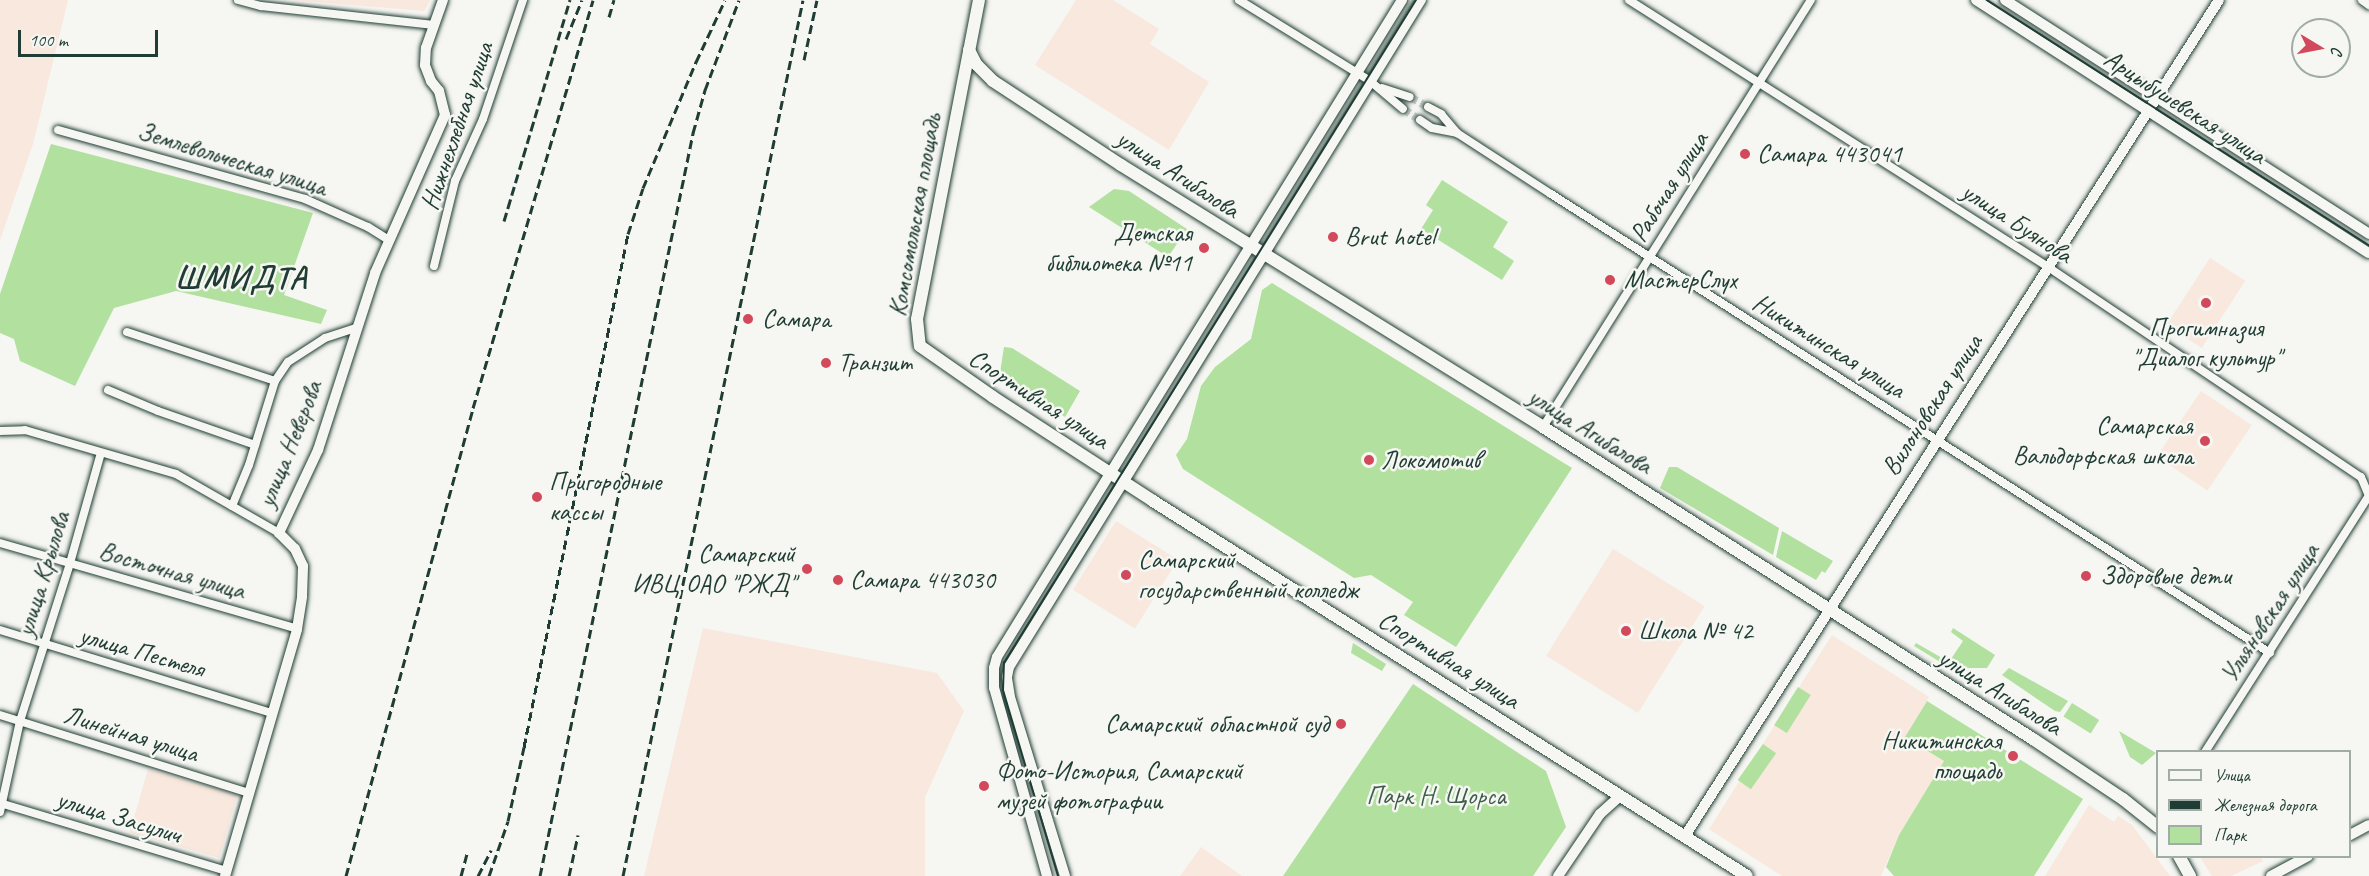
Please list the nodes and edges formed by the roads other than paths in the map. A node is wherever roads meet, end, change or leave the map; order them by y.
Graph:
1 (238, 0) edge
2 (443, 0) edge
3 (524, 0) edge
4 (979, 0) edge
5 (1239, 0) edge
6 (1402, 0) edge
7 (1421, 0) edge
8 (1629, 0) edge
9 (1811, 0) edge
10 (1977, 0) edge
11 (2005, 0) edge
12 (2219, 0) edge
13 (2362, 0) edge
14 (2369, 5) edge
15 (434, 24) junction
16 (969, 50) junction
17 (1357, 73) junction
18 (993, 81) junction
19 (1374, 84) junction
20 (1758, 84) junction
21 (960, 96) junction
22 (1410, 97) tunnel mouth
23 (2156, 98) junction
24 (1428, 107) tunnel mouth
25 (1403, 109) tunnel mouth
26 (2148, 111) junction
27 (1420, 120) tunnel mouth
28 (58, 130) dead end
29 (1457, 133) junction
30 (2369, 234) edge
31 (389, 240) junction
32 (1249, 245) junction
33 (2369, 253) edge
34 (1263, 254) junction
35 (1650, 257) junction
36 (434, 266) dead end
37 (2048, 267) junction
38 (356, 328) junction
39 (126, 332) dead end
40 (945, 365) joint
41 (275, 381) junction
42 (108, 390) dead end
43 (1543, 427) junction
44 (0, 431) edge
45 (1937, 440) junction
46 (255, 445) junction
47 (101, 453) junction
48 (1110, 472) junction
49 (1123, 480) junction
50 (2369, 496) edge
51 (232, 506) junction
52 (279, 533) junction
53 (0, 543) edge
54 (70, 563) junction
55 (1828, 611) junction
56 (297, 629) junction
57 (0, 630) edge
58 (43, 645) junction
59 (2270, 653) junction
60 (272, 713) junction
61 (0, 716) edge
62 (20, 721) junction
63 (2206, 750) edge
64 (249, 793) junction
65 (1621, 795) junction
66 (1, 806) edge
67 (2156, 825) edge
68 (2369, 825) edge
69 (2351, 834) edge
70 (1685, 836) junction
71 (2180, 858) edge
72 (2304, 858) edge
73 (1735, 872) edge
74 (226, 874) edge
75 (1047, 876) edge
76 (1065, 876) edge
77 (1558, 876) edge
78 (1747, 876) edge
79 (2190, 876) edge
80 (2271, 876) edge

1 - 15 street
2 - 15 main road, улица Неверова
3 - 36 street, Нижнехлебная улица
4 - 16 main road, Комсомольская площадь
5 - 17 street
6 - 17 main road
7 - 19 main road
8 - 20 street, улица Буянова
9 - 20 street, Рабочая улица
10 - 26 main road, Арцыбушевская улица
11 - 23 main road, Арцыбушевская улица
12 - 23 main road, Вилоновская улица
13 - 14 street
15 - 31 main road, улица Неверова
16 - 18 main road, улица Агибалова
16 - 21 main road, Комсомольская площадь
17 - 19 street
17 - 32 main road
18 - 21 main road
18 - 32 main road, улица Агибалова
19 - 22 street
19 - 25 street
19 - 34 main road
20 - 35 street, Рабочая улица
20 - 37 street, улица Буянова
21 - 40 main road, Комсомольская площадь
23 - 26 main road, Вилоновская улица
23 - 30 main road, Арцыбушевская улица
24 - 29 street, Никитинская улица
26 - 33 main road, Арцыбушевская улица
26 - 37 main road, Вилоновская улица
27 - 29 street, Никитинская улица
28 - 31 street, Землевольческая улица
29 - 35 street, Никитинская улица
31 - 38 main road, улица Неверова
32 - 34 main road, улица Агибалова
32 - 48 main road
34 - 43 main road, улица Агибалова
34 - 49 main road
35 - 43 street, Рабочая улица
35 - 45 street, Никитинская улица
37 - 45 main road, Вилоновская улица
37 - 50 street, улица Буянова
38 - 41 street
38 - 52 main road, улица Неверова
39 - 41 street
40 - 48 main road, Спортивная улица
41 - 46 street
42 - 46 street
43 - 55 main road, улица Агибалова
44 - 47 street
45 - 55 main road, Вилоновская улица
45 - 59 street, Никитинская улица
46 - 51 street
47 - 51 street
47 - 54 street, улица Крылова
48 - 49 main road, Спортивная улица
48 - 75 main road
49 - 65 main road, Спортивная улица
49 - 76 main road
50 - 59 street, Ульяновская улица
51 - 52 street
52 - 56 main road, улица Неверова
53 - 54 street, Восточная улица
54 - 56 street, Восточная улица
54 - 58 street, улица Крылова
55 - 67 main road, улица Агибалова
55 - 70 main road, Вилоновская улица
56 - 60 main road, улица Неверова
57 - 58 street, улица Пестеля
58 - 60 street, улица Пестеля
58 - 62 street, улица Крылова
59 - 63 street, Ульяновская улица
60 - 64 main road, улица Неверова
61 - 62 street, Линейная улица
62 - 64 street, Линейная улица
62 - 66 street, улица Крылова
64 - 74 main road, улица Неверова
65 - 70 main road, Спортивная улица
65 - 77 main road
66 - 74 street, улица Засулич
68 - 69 main road
70 - 73 main road, Спортивная улица
71 - 79 main road
72 - 80 main road
73 - 78 main road, Спортивная улица

